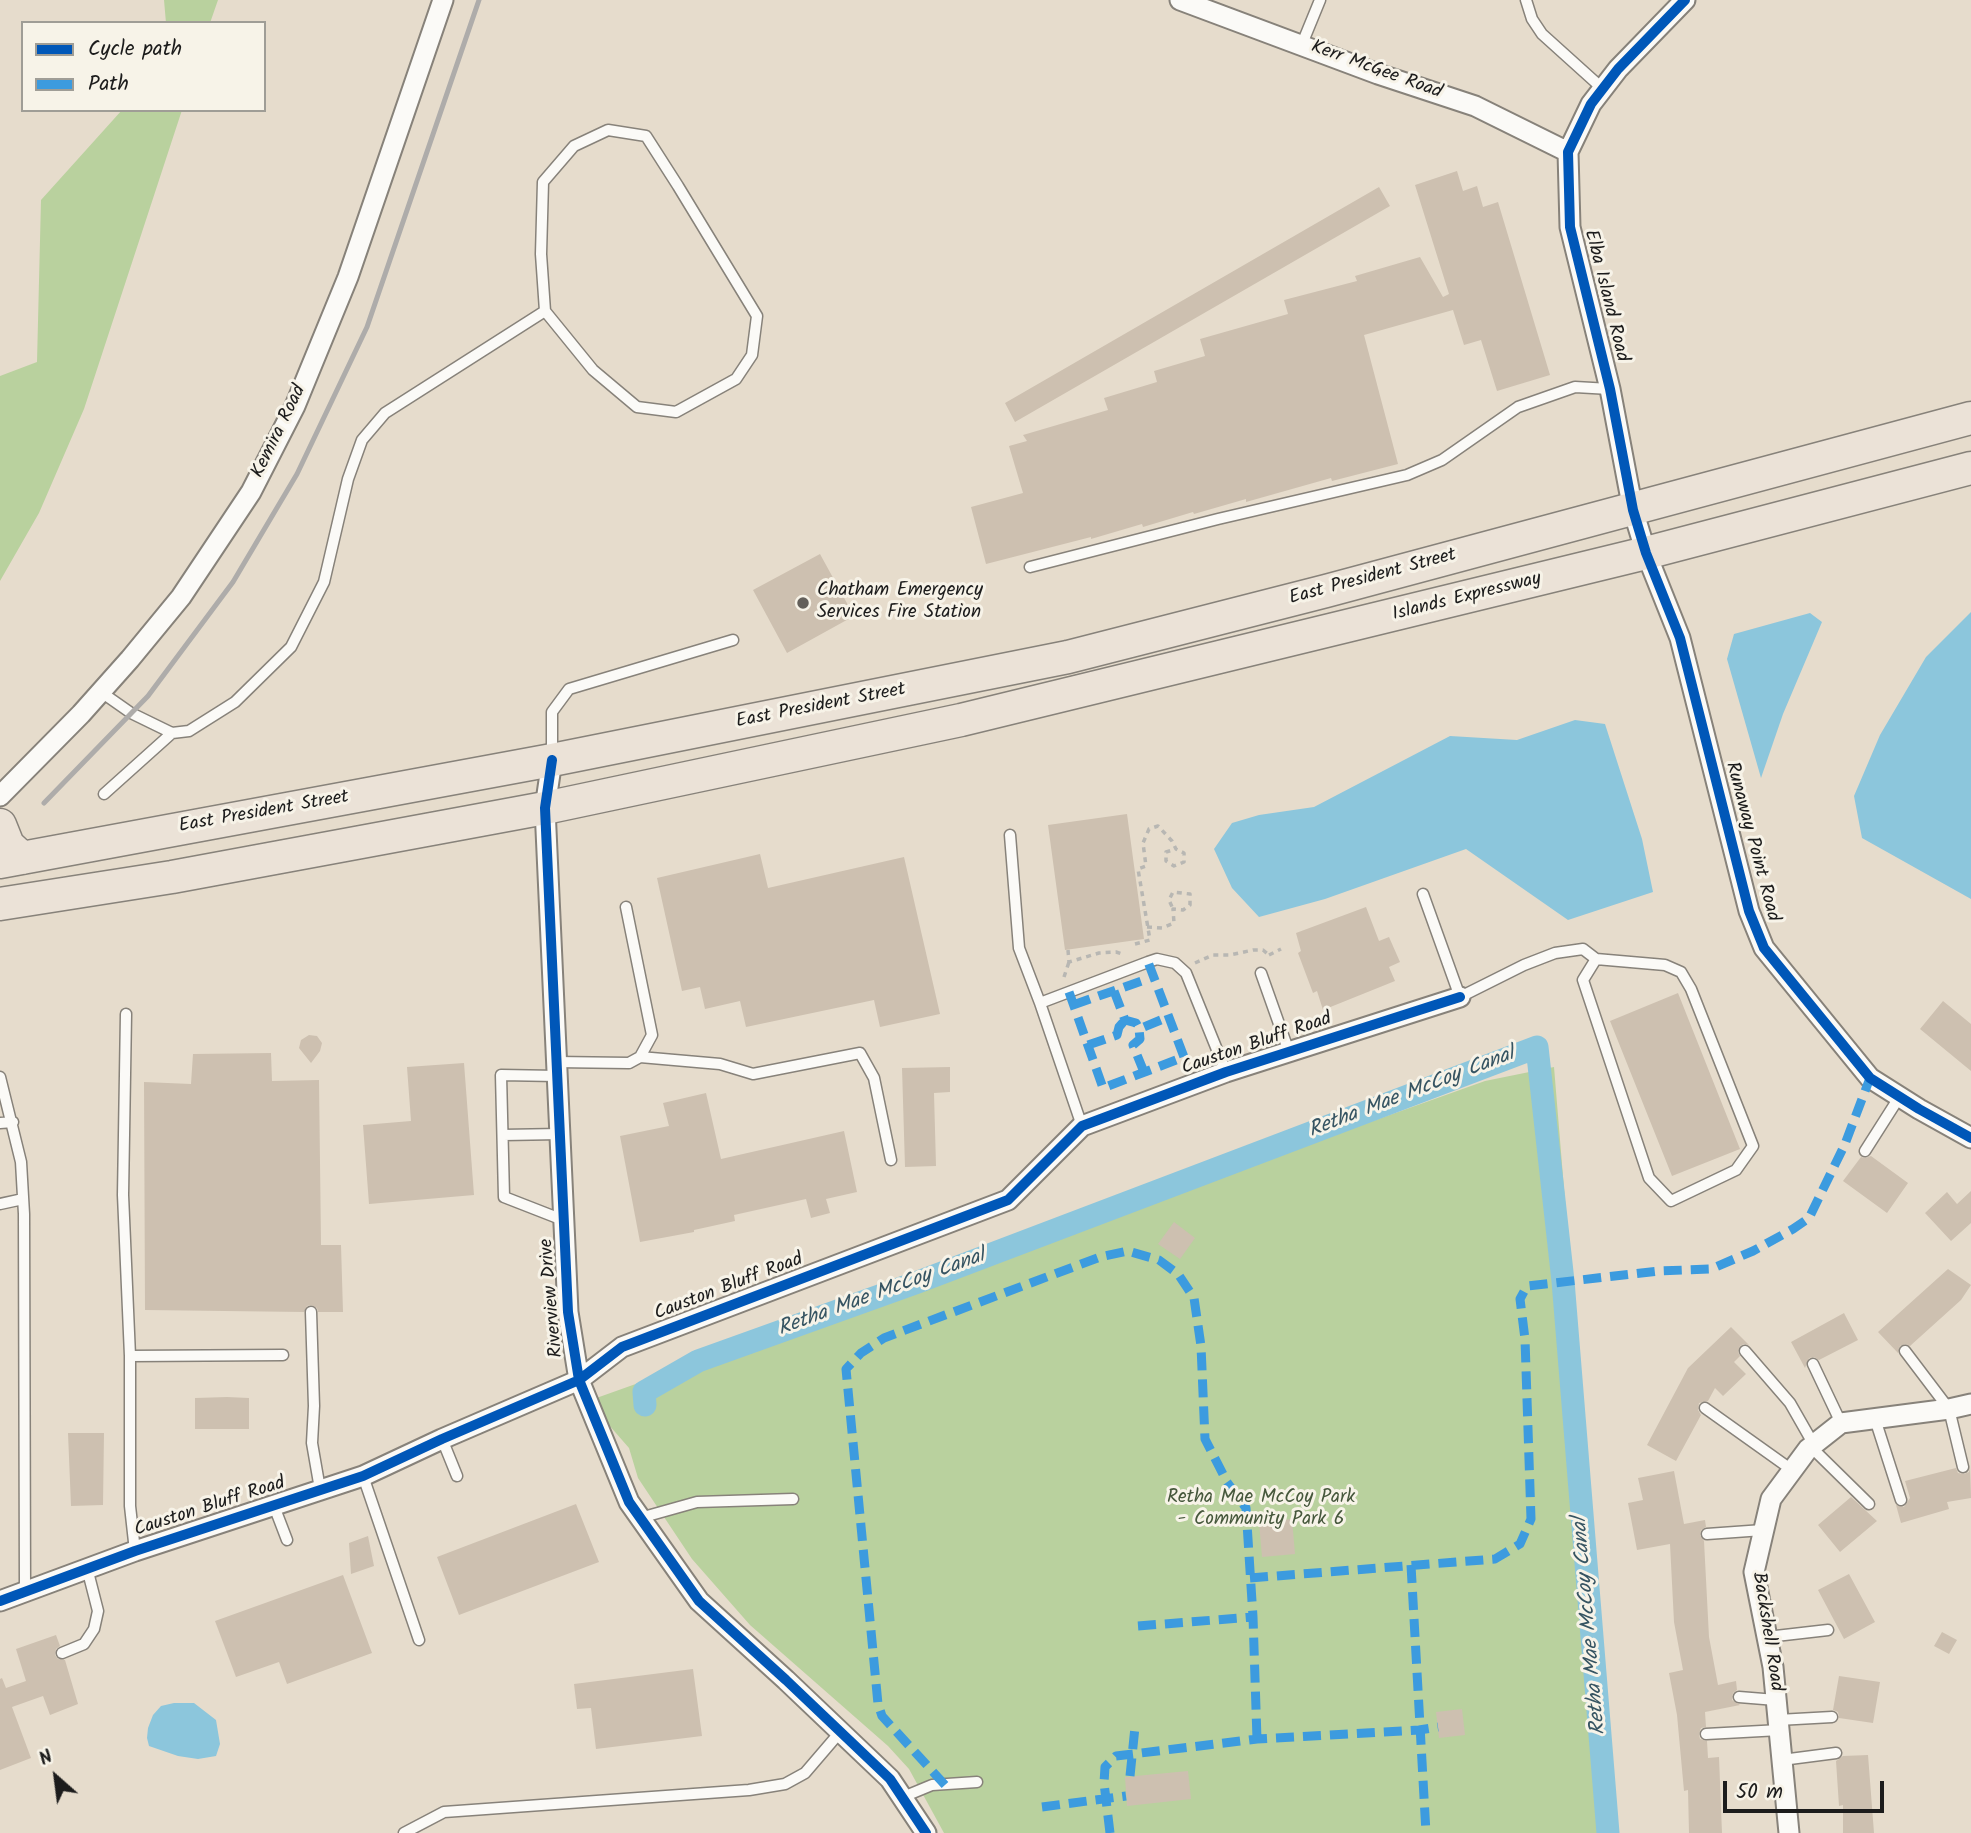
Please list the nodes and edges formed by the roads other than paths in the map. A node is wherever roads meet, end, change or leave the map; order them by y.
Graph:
1 (443, 0) edge
2 (1180, 0) edge
3 (1321, 0) edge
4 (1526, 0) edge
5 (1685, 0) edge
6 (1302, 44) junction
7 (1603, 89) junction
8 (1568, 152) junction
9 (545, 311) junction
10 (1610, 389) junction
11 (1971, 418) edge
12 (1971, 467) edge
13 (1633, 510) junction
14 (1646, 553) junction
15 (1030, 567) dead end
16 (733, 640) dead end
17 (100, 692) junction
18 (172, 733) junction
19 (552, 760) junction
20 (104, 794) dead end
21 (0, 796) edge
22 (545, 808) junction
23 (0, 825) edge
24 (1010, 835) dead end
25 (11, 860) edge
26 (1423, 894) dead end
27 (0, 904) edge
28 (626, 908) dead end
29 (1596, 959) junction
30 (1261, 973) dead end
31 (1460, 997) junction
32 (1040, 1003) junction
33 (126, 1014) dead end
34 (1289, 1052) junction
35 (640, 1057) junction
36 (557, 1069) junction
37 (1226, 1072) junction
38 (0, 1077) edge
39 (1900, 1095) junction
40 (13, 1122) junction
41 (0, 1123) edge
42 (1082, 1126) junction
43 (559, 1134) junction
44 (503, 1135) junction
45 (1971, 1138) edge
46 (1865, 1152) dead end
47 (891, 1160) dead end
48 (23, 1199) junction
49 (0, 1204) edge
50 (563, 1220) junction
51 (311, 1312) dead end
52 (1745, 1351) dead end
53 (1905, 1351) dead end
54 (130, 1356) junction
55 (283, 1356) dead end
56 (1812, 1364) dead end
57 (579, 1380) junction
58 (1971, 1404) edge
59 (1705, 1408) dead end
60 (1949, 1409) junction
61 (1875, 1419) junction
62 (1841, 1423) junction
63 (442, 1439) junction
64 (1812, 1446) junction
65 (1963, 1467) dead end
66 (1792, 1471) junction
67 (363, 1476) junction
68 (457, 1476) dead end
69 (320, 1489) junction
70 (793, 1499) dead end
71 (1901, 1500) dead end
72 (1869, 1504) dead end
73 (274, 1506) junction
74 (640, 1518) junction
75 (1763, 1530) junction
76 (1707, 1534) dead end
77 (287, 1541) dead end
78 (135, 1551) junction
79 (87, 1568) junction
80 (25, 1591) junction
81 (0, 1601) edge
82 (1828, 1630) dead end
83 (1767, 1637) junction
84 (419, 1640) dead end
85 (62, 1653) dead end
86 (1739, 1697) dead end
87 (1776, 1700) junction
88 (1832, 1717) dead end
89 (1779, 1725) junction
90 (841, 1731) junction
91 (1706, 1734) dead end
92 (1836, 1754) dead end
93 (1782, 1760) junction
94 (977, 1782) dead end
95 (902, 1797) junction
96 (404, 1833) edge
97 (926, 1833) edge
98 (1790, 1833) edge

1 - 17 street, Kemira Road
2 - 6 street, Kerr McGee Road
3 - 6 lane
4 - 7 lane
5 - 7 street, Elba Island Road
6 - 8 street, Kerr McGee Road
7 - 8 street, Elba Island Road
8 - 10 street, Elba Island Road
9 - 9 lane
9 - 18 lane
10 - 13 street, Elba Island Road
10 - 15 lane
11 - 13 main road
12 - 14 main road, Islands Expressway
13 - 14 street, Elba Island Road
13 - 19 main road, East President Street
14 - 22 main road, Islands Expressway
14 - 39 street, Runaway Point Road
16 - 19 lane
17 - 18 lane
17 - 21 street, Kemira Road
18 - 20 lane
19 - 22 street, Riverview Drive
19 - 25 main road, East President Street
22 - 27 main road
22 - 36 street, Riverview Drive
23 - 25 main road
24 - 32 lane
26 - 31 lane
28 - 35 lane
29 - 29 lane
29 - 31 lane
30 - 34 lane
31 - 34 street, Causton Bluff Road
32 - 37 lane
32 - 42 lane
33 - 54 lane
34 - 37 street, Causton Bluff Road
35 - 36 lane
35 - 47 lane
36 - 43 street, Riverview Drive
36 - 44 lane
37 - 42 street, Causton Bluff Road
38 - 40 lane
39 - 45 street, Runaway Point Road
39 - 46 lane
40 - 41 lane
40 - 48 lane
42 - 57 street, Causton Bluff Road
43 - 44 lane
43 - 50 street, Riverview Drive
44 - 50 lane
48 - 49 lane
48 - 80 lane
50 - 57 street, Riverview Drive
51 - 69 lane
52 - 64 lane
53 - 60 lane
54 - 55 lane
54 - 78 lane
56 - 62 lane
57 - 63 street, Causton Bluff Road
57 - 74 street, Riverview Drive
58 - 60 street
59 - 66 lane
60 - 61 street
60 - 65 lane
61 - 62 street
61 - 71 lane
62 - 64 street, Backshell Road
63 - 67 street, Causton Bluff Road
63 - 68 lane
64 - 66 street, Backshell Road
64 - 72 lane
66 - 75 street, Backshell Road
67 - 69 street, Causton Bluff Road
67 - 84 lane
69 - 73 street, Causton Bluff Road
70 - 74 lane
73 - 77 lane
73 - 78 street, Causton Bluff Road
74 - 90 street, Riverview Drive
75 - 76 lane
75 - 83 street, Backshell Road
78 - 79 street, Causton Bluff Road
79 - 80 street, Causton Bluff Road
79 - 85 lane
80 - 81 street, Causton Bluff Road
82 - 83 lane
83 - 87 street, Backshell Road
86 - 87 lane
87 - 89 street, Backshell Road
88 - 89 lane
89 - 91 lane
89 - 93 street, Backshell Road
90 - 95 street, Riverview Drive
90 - 96 lane
92 - 93 lane
93 - 98 street, Backshell Road
94 - 95 lane
95 - 97 street, Riverview Drive

